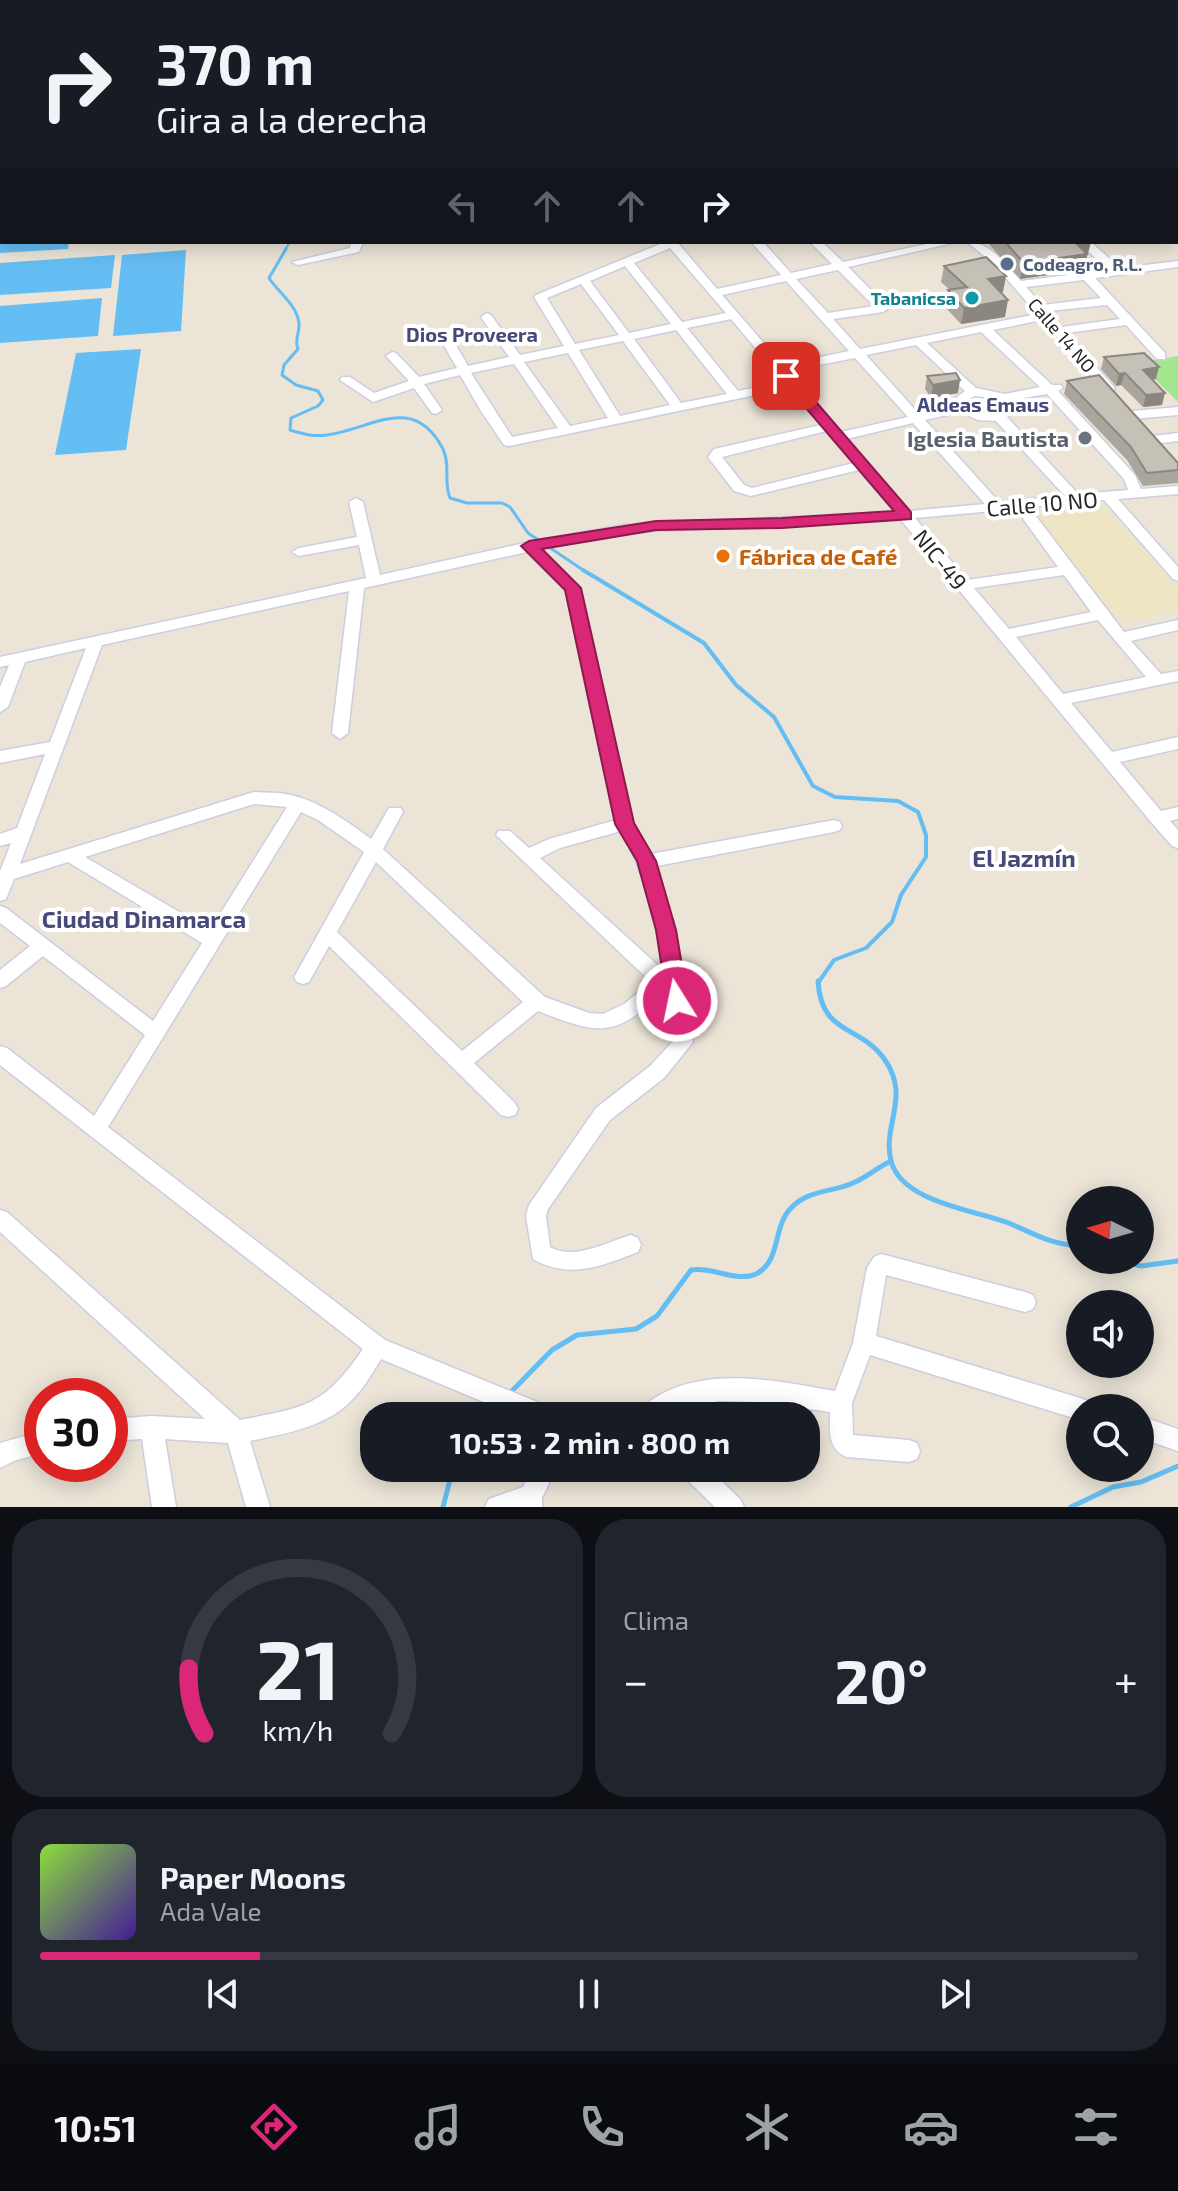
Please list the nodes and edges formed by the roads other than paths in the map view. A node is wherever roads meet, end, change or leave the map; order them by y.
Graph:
1 (356, 244) edge
2 (667, 244) edge
3 (673, 244) edge
4 (759, 244) edge
5 (818, 244) edge
6 (942, 244) edge
7 (976, 244) edge
8 (1087, 244) edge
9 (298, 262) dead end
10 (627, 262) junction
11 (1178, 264) edge
12 (842, 266) junction
13 (1163, 266) junction
14 (1117, 272) junction
15 (1087, 276) junction
16 (789, 278) junction
17 (583, 279) junction
18 (1178, 281) edge
19 (1019, 285) junction
20 (714, 293) junction
21 (1109, 301) junction
22 (1040, 313) junction
23 (734, 315) junction
24 (487, 317) dead end
25 (825, 317) junction
26 (1128, 321) junction
27 (679, 327) junction
28 (983, 327) junction
29 (1057, 331) junction
30 (444, 335) dead end
31 (626, 337) junction
32 (918, 341) junction
33 (572, 349) junction
34 (858, 354) junction
35 (392, 356) dead end
36 (1146, 357) edge
37 (519, 359) junction
38 (1101, 361) edge
39 (1086, 362) junction
40 (780, 369) junction
41 (463, 371) junction
42 (346, 380) dead end
43 (416, 381) junction
44 (1088, 382) junction
45 (793, 384) junction
46 (1050, 390) junction
47 (973, 392) junction
48 (735, 396) junction
49 (1004, 398) junction
50 (678, 407) junction
51 (962, 408) junction
52 (436, 410) dead end
53 (1178, 411) edge
54 (1132, 415) junction
55 (1000, 417) junction
56 (616, 420) junction
57 (917, 420) junction
58 (566, 430) junction
59 (834, 432) junction
60 (1178, 437) edge
61 (1153, 440) junction
62 (1164, 452) edge
63 (863, 465) junction
64 (1178, 490) edge
65 (1136, 493) junction
66 (1109, 497) junction
67 (1076, 500) junction
68 (356, 502) dead end
69 (1020, 505) junction
70 (996, 507) junction
71 (905, 515) junction
72 (365, 540) junction
73 (538, 544) junction
74 (299, 552) dead end
75 (1068, 570) junction
76 (1178, 576) edge
77 (374, 580) junction
78 (357, 584) junction
79 (961, 585) junction
80 (1101, 615) junction
81 (1178, 625) edge
82 (1004, 635) junction
83 (1121, 638) junction
84 (96, 642) junction
85 (19, 658) junction
86 (0, 662) edge
87 (1167, 679) edge
88 (1178, 692) edge
89 (1060, 700) junction
90 (0, 707) edge
91 (340, 733) dead end
92 (1178, 743) edge
93 (58, 746) junction
94 (0, 757) edge
95 (1107, 759) junction
96 (298, 803) junction
97 (395, 812) dead end
98 (1178, 813) edge
99 (1157, 818) junction
100 (625, 824) junction
101 (834, 826) dead end
102 (25, 832) junction
103 (504, 835) dead end
104 (0, 840) edge
105 (1178, 842) edge
106 (374, 848) junction
107 (69, 855) junction
108 (529, 856) junction
109 (647, 861) junction
110 (9, 874) junction
111 (0, 894) edge
112 (0, 913) edge
113 (327, 933) junction
114 (213, 941) junction
115 (42, 946) junction
116 (303, 977) dead end
117 (668, 978) junction
118 (0, 981) edge
119 (536, 1002) junction
120 (156, 1033) junction
121 (0, 1054) edge
122 (461, 1063) junction
123 (508, 1109) dead end
124 (97, 1128) junction
125 (0, 1219) edge
126 (631, 1245) dead end
127 (1025, 1302) dead end
128 (864, 1343) junction
129 (377, 1347) junction
130 (509, 1402) edge
131 (670, 1402) edge
132 (841, 1403) junction
133 (1066, 1405) edge
134 (152, 1427) junction
135 (128, 1429) edge
136 (236, 1432) junction
137 (1154, 1432) edge
138 (1178, 1440) edge
139 (24, 1446) edge
140 (3, 1450) edge
141 (909, 1451) dead end
142 (539, 1482) edge
143 (706, 1482) edge
144 (530, 1501) edge
145 (164, 1507) edge
146 (258, 1507) edge
147 (497, 1507) edge
148 (732, 1507) edge

1 - 9 street
2 - 10 street
3 - 20 street, NIC-49 / NIC-49
4 - 16 street
5 - 12 street
6 - 12 street
7 - 19 street, Calle 14 NO
8 - 14 street
10 - 17 street
10 - 27 street
11 - 13 street
12 - 16 street
12 - 25 street
13 - 14 street
13 - 18 street
14 - 15 street
15 - 19 street
15 - 21 street
16 - 20 street
16 - 25 street
17 - 31 street
17 - 33 street
19 - 22 street, Calle 14 NO
20 - 23 street, NIC-49 / NIC-49
21 - 22 street
21 - 26 street
22 - 28 street
22 - 29 street, Calle 14 NO
23 - 27 street
23 - 40 street, NIC-49 / NIC-49
24 - 37 street
25 - 34 street
26 - 29 street
26 - 36 street
27 - 31 street
27 - 48 street
28 - 32 street
28 - 46 street
29 - 39 street, Calle 14 NO
30 - 41 street
31 - 33 street
31 - 50 street
32 - 34 street
32 - 47 street
33 - 37 street
33 - 56 street
34 - 40 street
34 - 57 street
35 - 43 street
37 - 41 street
37 - 58 street
38 - 39 street
39 - 44 street, Calle 14 NO
40 - 45 street, NIC-49 / NIC-49
41 - 43 street
41 - 58 street
42 - 43 street
43 - 52 street
44 - 46 street
44 - 54 street, Calle 14 NO
45 - 48 street
45 - 59 street, NIC-49 / NIC-49
46 - 49 street
46 - 65 street
47 - 49 street
47 - 51 street
48 - 50 street
49 - 55 street
50 - 56 street
51 - 55 street
51 - 57 street
53 - 54 street
54 - 61 street, Calle 14 NO
55 - 67 street
56 - 58 street
57 - 59 street
57 - 70 street
59 - 63 street, NIC-49 / NIC-49
59 - 63 street
60 - 61 street
61 - 62 street, Calle 14 NO
63 - 71 street, NIC-49 / NIC-49
64 - 65 street, Calle 10 NO
65 - 66 street, Calle 10 NO
66 - 67 street, Calle 10 NO
66 - 76 street
67 - 69 street, Calle 10 NO
68 - 72 street
69 - 70 street, Calle 10 NO
69 - 75 street
70 - 71 street, Calle 10 NO
71 - 73 street, Calle 10 NO
71 - 79 street, NIC-49 / NIC-49
72 - 74 street
72 - 77 street
73 - 77 street, Calle 10 NO
73 - 100 street
75 - 79 street
75 - 80 street
77 - 78 street, Calle 10 NO
78 - 84 street, Calle 10 NO
78 - 91 street
79 - 82 street, NIC-49 / NIC-49
80 - 82 street
80 - 83 street
81 - 83 street
82 - 89 street, NIC-49 / NIC-49
83 - 87 street
84 - 85 street, Calle 10 NO
84 - 93 street
85 - 86 street, Calle 10 NO
85 - 90 street
87 - 88 street
87 - 89 street
89 - 95 street, NIC-49 / NIC-49
92 - 95 street
93 - 94 street
93 - 102 street
95 - 99 street, NIC-49 / NIC-49
96 - 106 street
96 - 107 street
96 - 114 street
97 - 106 street
98 - 99 street
99 - 105 street, NIC-49 / NIC-49
100 - 108 street
100 - 109 street
101 - 109 street
102 - 104 street
102 - 110 street
103 - 108 street
106 - 113 street
106 - 119 street
107 - 110 street
107 - 114 street
108 - 117 street
109 - 117 street
110 - 111 street
112 - 115 street
113 - 116 street
113 - 122 street
114 - 120 street
115 - 118 street
115 - 120 street
117 - 119 street
117 - 126 street
119 - 122 street
120 - 124 street
121 - 124 street
122 - 123 street
124 - 129 street
125 - 136 street
127 - 128 street
128 - 132 street
128 - 133 street
129 - 130 street
129 - 136 street
131 - 132 street
132 - 141 street
134 - 135 street
134 - 136 street
134 - 145 street
136 - 146 street
137 - 138 street
139 - 140 street
142 - 144 street
143 - 148 street
144 - 147 street

